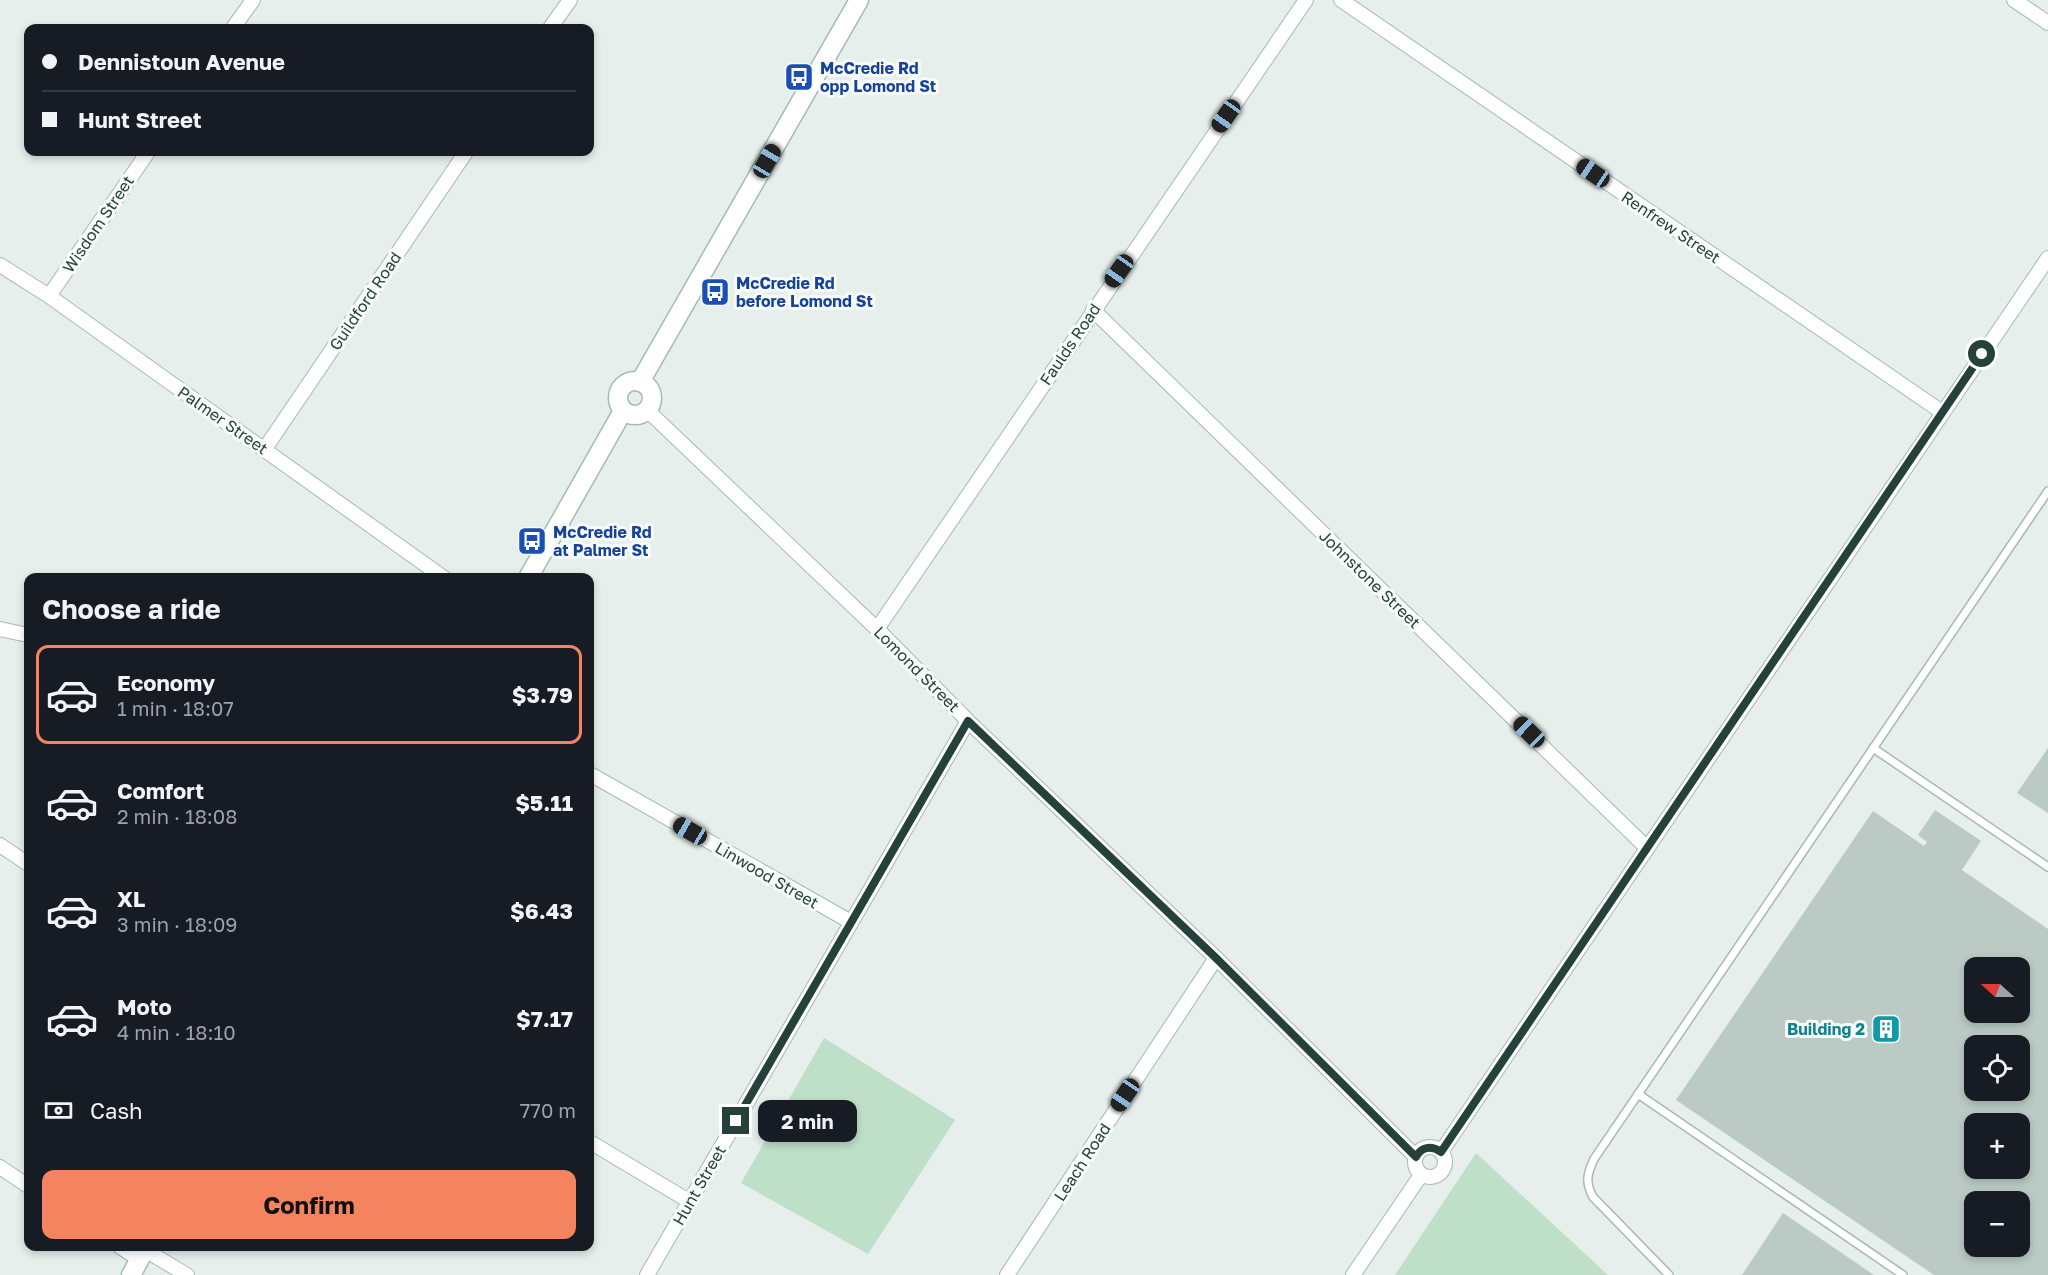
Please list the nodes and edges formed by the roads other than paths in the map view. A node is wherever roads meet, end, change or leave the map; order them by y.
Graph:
1 (253, 0) edge
2 (570, 0) edge
3 (859, 0) edge
4 (1305, 0) edge
5 (1341, 0) edge
6 (2014, 0) edge
7 (2048, 23) edge
8 (236, 24) edge
9 (553, 24) edge
10 (145, 156) edge
11 (463, 156) edge
12 (2048, 258) edge
13 (0, 265) edge
14 (49, 296) junction
15 (1093, 310) junction
16 (640, 382) junction
17 (647, 410) junction
18 (623, 411) junction
19 (1942, 412) junction
20 (264, 450) junction
21 (2048, 491) edge
22 (437, 573) edge
23 (531, 573) edge
24 (0, 629) edge
25 (877, 629) junction
26 (24, 634) edge
27 (968, 721) junction
28 (1873, 748) junction
29 (594, 776) edge
30 (0, 845) edge
31 (1647, 848) junction
32 (24, 861) edge
33 (2048, 867) edge
34 (851, 922) junction
35 (1216, 958) junction
36 (1638, 1094) junction
37 (594, 1144) edge
38 (1441, 1152) junction
39 (1416, 1157) junction
40 (0, 1167) edge
41 (1421, 1175) junction
42 (24, 1183) edge
43 (690, 1201) junction
44 (141, 1258) edge
45 (188, 1275) edge
46 (646, 1275) edge
47 (1007, 1275) edge
48 (1353, 1275) edge
49 (1669, 1275) edge
50 (1903, 1275) edge

1 - 8 street
2 - 9 street
3 - 16 main road
4 - 15 street, Faulds Road
5 - 19 street, Renfrew Street
6 - 7 street
10 - 14 street, Wisdom Street
11 - 20 street, Guildford Road
12 - 19 street
13 - 14 street, Palmer Street
14 - 20 street, Palmer Street
15 - 25 street, Faulds Road
15 - 31 street, Johnstone Street
16 - 17 main road
16 - 18 main road
17 - 18 main road
17 - 25 street, Lomond Street
18 - 23 main road
19 - 31 street
20 - 22 street, Palmer Street
21 - 28 lane
24 - 26 street
25 - 27 street, Lomond Street
27 - 34 street, Hunt Street
27 - 35 street, Lomond Street
28 - 33 lane
28 - 36 lane
29 - 34 street, Linwood Street
30 - 32 street
31 - 38 street
34 - 43 street, Hunt Street
35 - 39 street, Lomond Street
35 - 47 street, Leach Road
36 - 49 lane
36 - 50 lane
37 - 43 street
38 - 39 street
38 - 41 street
39 - 41 street
40 - 42 street
41 - 48 street
43 - 46 street, Hunt Street
44 - 45 street

